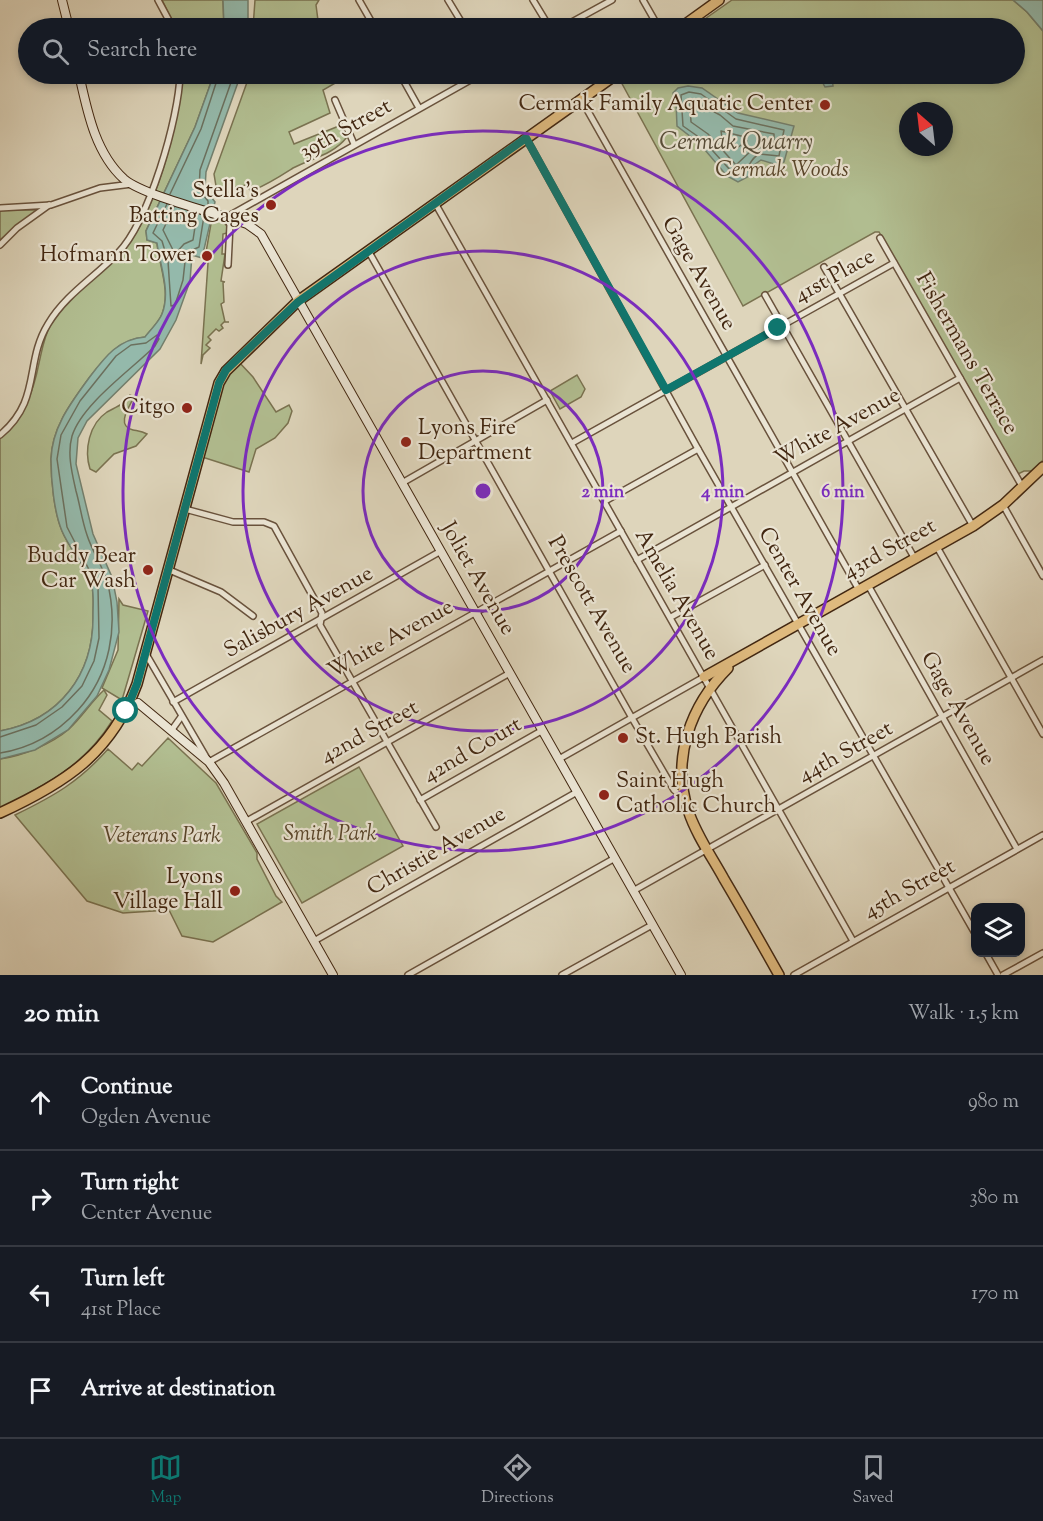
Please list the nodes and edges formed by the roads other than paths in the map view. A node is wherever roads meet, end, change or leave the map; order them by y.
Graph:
1 (62, 0) edge
2 (158, 0) edge
3 (359, 0) edge
4 (448, 0) edge
5 (533, 0) edge
6 (612, 0) edge
7 (643, 0) edge
8 (719, 0) edge
9 (66, 18) edge
10 (168, 18) edge
11 (369, 18) edge
12 (459, 18) edge
13 (544, 18) edge
14 (579, 18) edge
15 (653, 18) edge
16 (694, 18) edge
17 (81, 84) edge
18 (178, 84) edge
19 (406, 84) edge
20 (463, 84) edge
21 (603, 84) edge
22 (581, 99) junction
23 (335, 100) dead end
24 (419, 108) junction
25 (526, 138) junction
26 (354, 144) junction
27 (132, 184) junction
28 (153, 192) junction
29 (435, 203) junction
30 (51, 205) junction
31 (0, 208) edge
32 (223, 216) junction
33 (880, 238) dead end
34 (0, 245) edge
35 (369, 252) junction
36 (894, 263) junction
37 (228, 265) dead end
38 (824, 267) dead end
39 (839, 293) junction
40 (765, 295) dead end
41 (298, 302) junction
42 (783, 325) junction
43 (726, 356) junction
44 (960, 378) junction
45 (666, 390) junction
46 (547, 400) junction
47 (906, 409) junction
48 (0, 435) edge
49 (849, 441) junction
50 (476, 442) junction
51 (572, 443) junction
52 (698, 449) junction
53 (1043, 467) edge
54 (793, 472) junction
55 (402, 483) junction
56 (1023, 488) junction
57 (605, 501) junction
58 (1003, 505) junction
59 (732, 506) junction
60 (183, 508) junction
61 (973, 525) junction
62 (621, 531) junction
63 (937, 547) junction
64 (441, 551) junction
65 (915, 559) junction
66 (637, 560) junction
67 (765, 565) junction
68 (167, 569) junction
69 (549, 571) junction
70 (1043, 576) edge
71 (863, 587) junction
72 (475, 612) junction
73 (253, 616) dead end
74 (670, 617) junction
75 (321, 619) junction
76 (799, 624) junction
77 (146, 653) junction
78 (747, 653) junction
79 (1043, 660) edge
80 (510, 673) junction
81 (704, 677) junction
82 (1011, 678) junction
83 (352, 681) junction
84 (710, 687) junction
85 (135, 701) junction
86 (173, 702) junction
87 (182, 717) junction
88 (943, 717) junction
89 (632, 718) junction
90 (543, 730) junction
91 (171, 731) junction
92 (1043, 734) edge
93 (387, 742) junction
94 (874, 756) junction
95 (559, 759) junction
96 (208, 762) junction
97 (577, 792) junction
98 (685, 799) junction
99 (420, 800) junction
100 (779, 809) junction
101 (0, 813) edge
102 (247, 821) junction
103 (436, 827) dead end
104 (1043, 835) edge
105 (1017, 849) junction
106 (707, 850) junction
107 (615, 858) junction
108 (949, 888) junction
109 (633, 891) junction
110 (652, 925) junction
111 (971, 928) edge
112 (314, 941) junction
113 (853, 941) junction
114 (1043, 953) edge
115 (989, 957) edge
116 (333, 975) edge
117 (408, 975) edge
118 (562, 975) edge
119 (681, 975) edge
120 (779, 975) edge
121 (794, 975) edge
122 (998, 975) edge
123 (1003, 975) edge

1 - 9 street
2 - 10 street
3 - 11 street
4 - 12 street
5 - 13 street
6 - 14 street
7 - 15 street
8 - 16 main road
17 - 27 street
18 - 28 street
19 - 24 street
20 - 24 street, 39th Street
21 - 22 main road
22 - 25 main road
22 - 43 street, Gage Avenue
23 - 26 street
24 - 26 street, 39th Street
25 - 29 main road
25 - 45 street, Center Avenue
26 - 32 street, 39th Street
27 - 28 street, Joliet Avenue
27 - 30 street
28 - 32 street, Joliet Avenue
28 - 48 street
29 - 35 main road
29 - 46 street, Amelia Avenue
30 - 31 street
30 - 34 street
32 - 37 street
32 - 41 street, Joliet Avenue
33 - 36 street, Fishermans Terrace
35 - 41 main road
35 - 50 street, Prescott Avenue
36 - 39 street, 41st Place
36 - 44 street, Fishermans Terrace
38 - 39 street
39 - 42 street, 41st Place
39 - 47 street
40 - 42 street
41 - 55 street, Joliet Avenue
41 - 60 main road
42 - 43 street, 41st Place
42 - 49 street
43 - 45 street, 41st Place
43 - 54 street, Gage Avenue
44 - 47 street, White Avenue
44 - 56 street, Fishermans Terrace
45 - 51 street, 41st Place
45 - 52 street, Center Avenue
46 - 50 street
46 - 51 street, Amelia Avenue
47 - 49 street, White Avenue
47 - 61 street
49 - 54 street, White Avenue
49 - 65 street
50 - 55 street
50 - 69 street, Prescott Avenue
51 - 57 street, Amelia Avenue
52 - 57 street
52 - 59 street, Center Avenue
53 - 56 main road, 43rd Street
54 - 59 street, White Avenue
54 - 71 street, Gage Avenue
55 - 64 street, Joliet Avenue
56 - 58 main road, 43rd Street
57 - 62 street, Amelia Avenue
58 - 61 main road, 43rd Street
58 - 70 street
59 - 66 street, White Avenue
59 - 67 street, Center Avenue
60 - 68 main road
60 - 75 street
61 - 63 main road, 43rd Street
62 - 66 street, Amelia Avenue
62 - 69 street, White Avenue
63 - 65 main road, 43rd Street
63 - 82 street
64 - 72 street, Joliet Avenue
64 - 75 street, Salisbury Avenue
65 - 71 main road, 43rd Street
66 - 74 street, Amelia Avenue
67 - 74 street
67 - 76 street, Center Avenue
68 - 73 street
68 - 77 main road
69 - 72 street, White Avenue
69 - 89 street, Prescott Avenue
71 - 76 main road, 43rd Street
71 - 88 street, Gage Avenue
72 - 80 street, Joliet Avenue
72 - 83 street, White Avenue
74 - 81 street, Amelia Avenue
75 - 83 street
75 - 86 street, Salisbury Avenue
76 - 78 main road, 43rd Street
76 - 94 street, Center Avenue
77 - 85 main road
77 - 86 street
78 - 81 main road
78 - 84 main road
79 - 82 street, 44th Street
80 - 90 street, Joliet Avenue
80 - 93 street, 42nd Street
81 - 84 street, Amelia Avenue
81 - 89 street
82 - 88 street, 44th Street
82 - 92 street
83 - 93 street
83 - 96 street, White Avenue
84 - 98 main road
84 - 100 street, Amelia Avenue
85 - 91 street
85 - 101 main road
86 - 87 street
87 - 91 street
87 - 96 street
88 - 94 street, 44th Street
88 - 105 street, Gage Avenue
89 - 95 street
89 - 98 street, Prescott Avenue
90 - 95 street, Joliet Avenue
90 - 99 street, 42nd Court
91 - 96 street
93 - 99 street
93 - 102 street, 42nd Street
94 - 100 street, 44th Street
94 - 108 street, Center Avenue
95 - 97 street, Joliet Avenue
96 - 102 street
97 - 107 street, Joliet Avenue
97 - 112 street, Christie Avenue
98 - 106 main road, Prescott Avenue
99 - 103 street
100 - 106 street, 44th Street
100 - 113 street, Amelia Avenue
102 - 112 street
104 - 105 street, 45th Street
105 - 108 street, 45th Street
106 - 109 street, 44th Street
106 - 120 main road, Prescott Avenue
107 - 109 street, Joliet Avenue
107 - 117 street
108 - 111 street, Center Avenue
108 - 113 street, 45th Street
109 - 110 street, Joliet Avenue
110 - 118 street
110 - 119 street, Joliet Avenue
112 - 116 street
113 - 121 street, 45th Street
114 - 123 street
115 - 122 street

